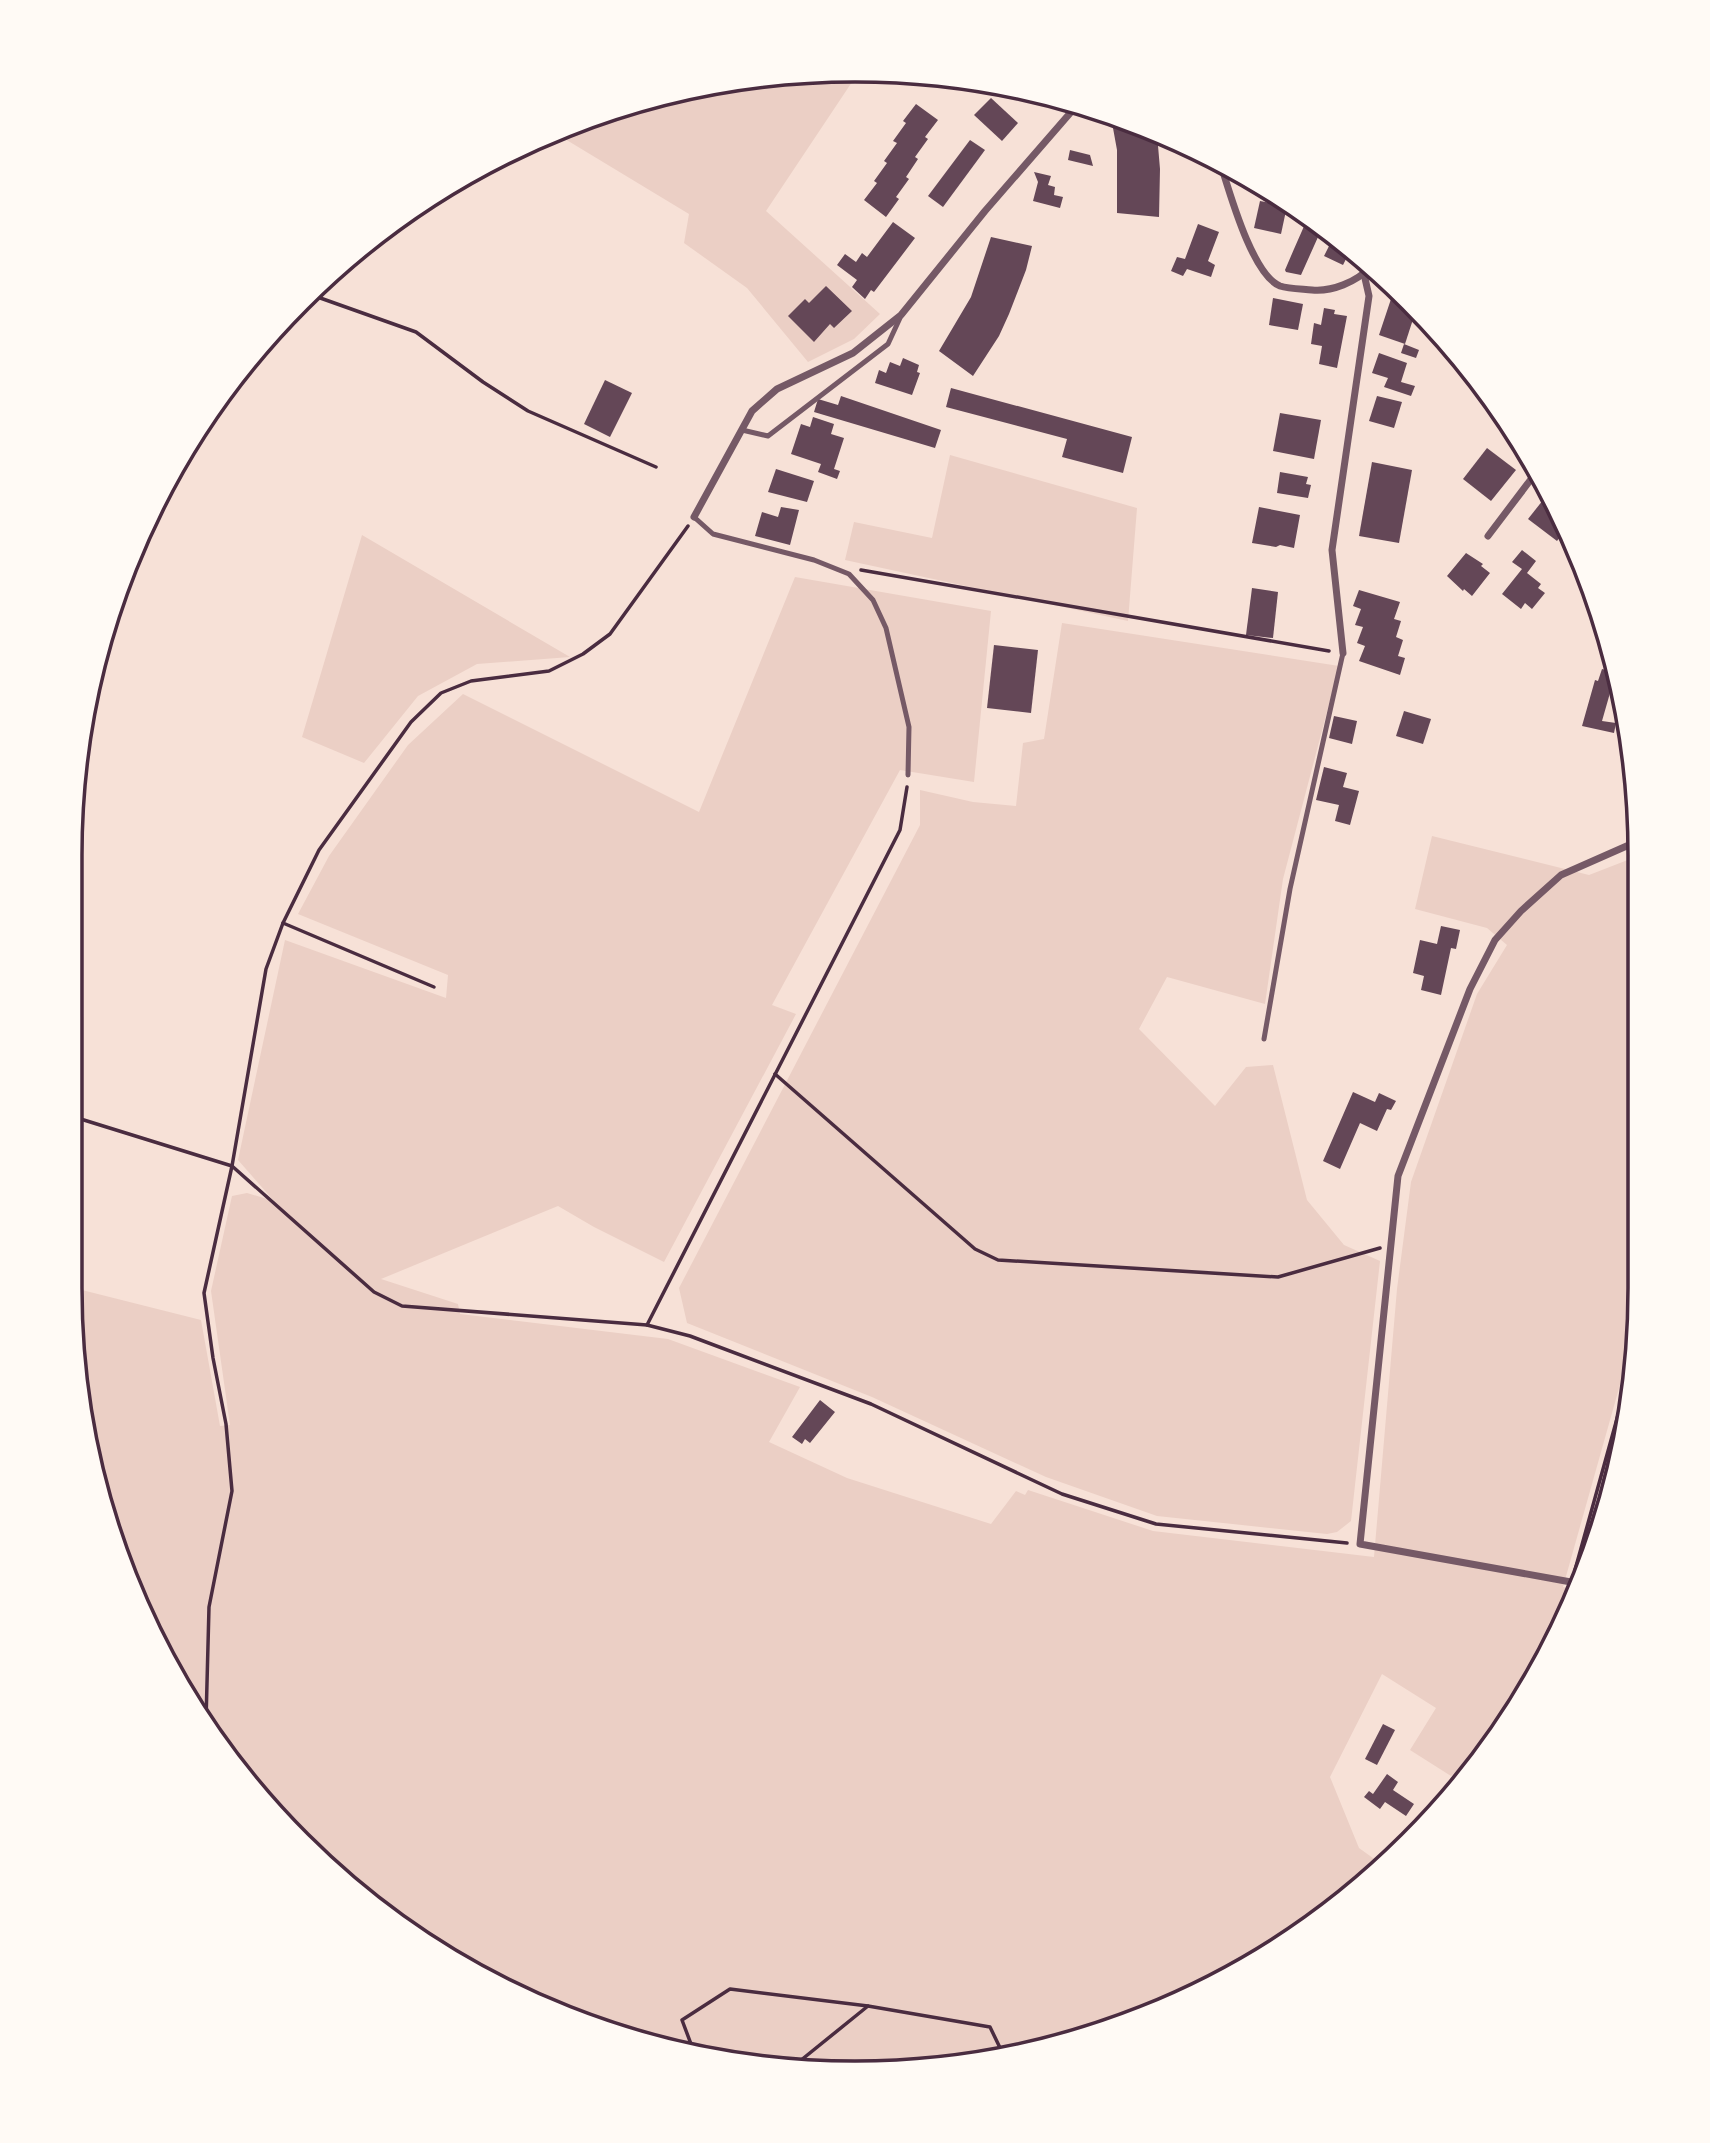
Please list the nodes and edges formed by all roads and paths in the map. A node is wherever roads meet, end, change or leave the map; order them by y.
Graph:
1 (1070, 113) edge
2 (1225, 177) edge
3 (1364, 274) joint
4 (320, 298) edge
5 (901, 315) junction
6 (742, 430) junction
7 (656, 467) dead end
8 (1530, 480) edge
9 (694, 517) junction
10 (1488, 536) dead end
11 (849, 574) junction
12 (1343, 653) junction
13 (908, 775) joint
14 (1628, 846) edge
15 (283, 923) junction
16 (434, 987) dead end
17 (1264, 1039) dead end
18 (775, 1074) junction
19 (82, 1119) edge
20 (232, 1166) junction
21 (1392, 1244) junction
22 (647, 1325) junction
23 (1615, 1426) edge
24 (1360, 1544) junction
25 (1578, 1559) edge
26 (1570, 1582) edge
27 (206, 1708) edge
28 (868, 2006) junction
29 (691, 2043) edge
30 (1000, 2047) edge
31 (803, 2059) edge

1 - 5 street
2 - 3 street
3 - 12 street
4 - 7 path
5 - 6 street
5 - 6 lane
6 - 9 street
8 - 10 street
9 - 11 lane
9 - 15 path
11 - 12 path
11 - 13 lane
12 - 17 lane
13 - 18 path
14 - 21 street
15 - 16 path
15 - 20 path
18 - 21 path
18 - 22 path
19 - 20 path
20 - 22 path
20 - 27 path
21 - 24 street
22 - 24 path
23 - 25 path
24 - 26 street
28 - 29 path
28 - 30 path
28 - 31 path

